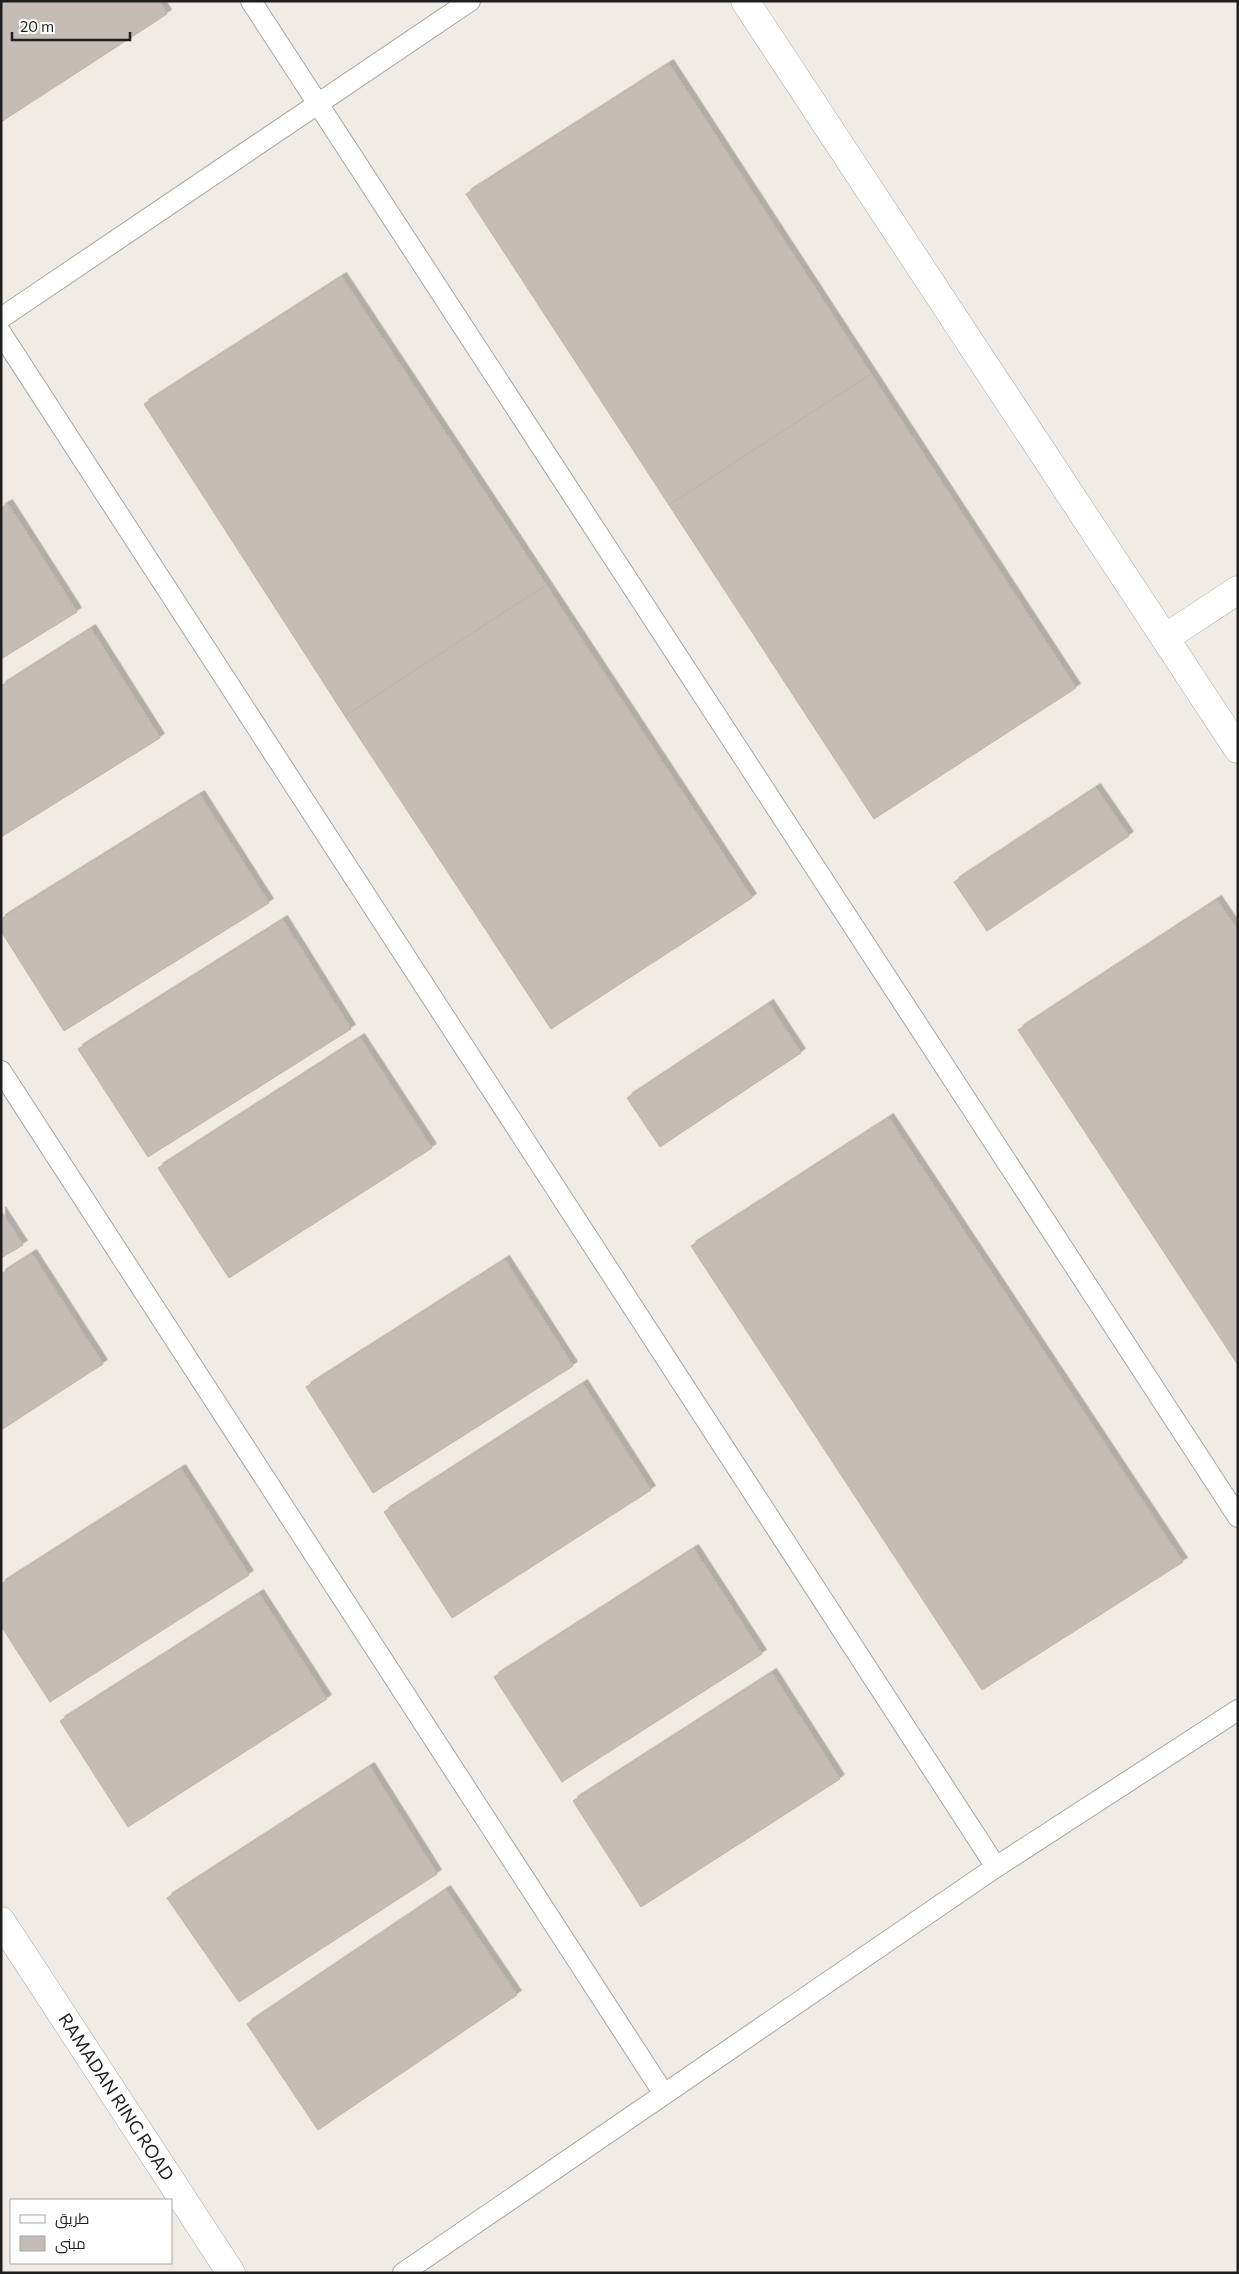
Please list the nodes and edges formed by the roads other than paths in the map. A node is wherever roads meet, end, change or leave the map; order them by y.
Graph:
1 (251, 1) edge
2 (470, 1) edge
3 (746, 1) edge
4 (319, 104) junction
5 (1, 318) edge
6 (1, 333) edge
7 (1238, 590) edge
8 (1165, 638) junction
9 (1238, 749) edge
10 (1, 1071) edge
11 (1238, 1517) edge
12 (1238, 1710) edge
13 (996, 1867) junction
14 (1, 1921) edge
15 (664, 2094) junction
16 (231, 2273) edge
17 (403, 2273) edge

1 - 4 lane
2 - 4 lane
3 - 8 street
4 - 5 lane
4 - 11 lane
6 - 13 lane
7 - 8 street
8 - 9 street
10 - 15 lane
12 - 13 lane
13 - 15 lane
14 - 16 street, RAMADAN RING ROAD
15 - 17 lane

